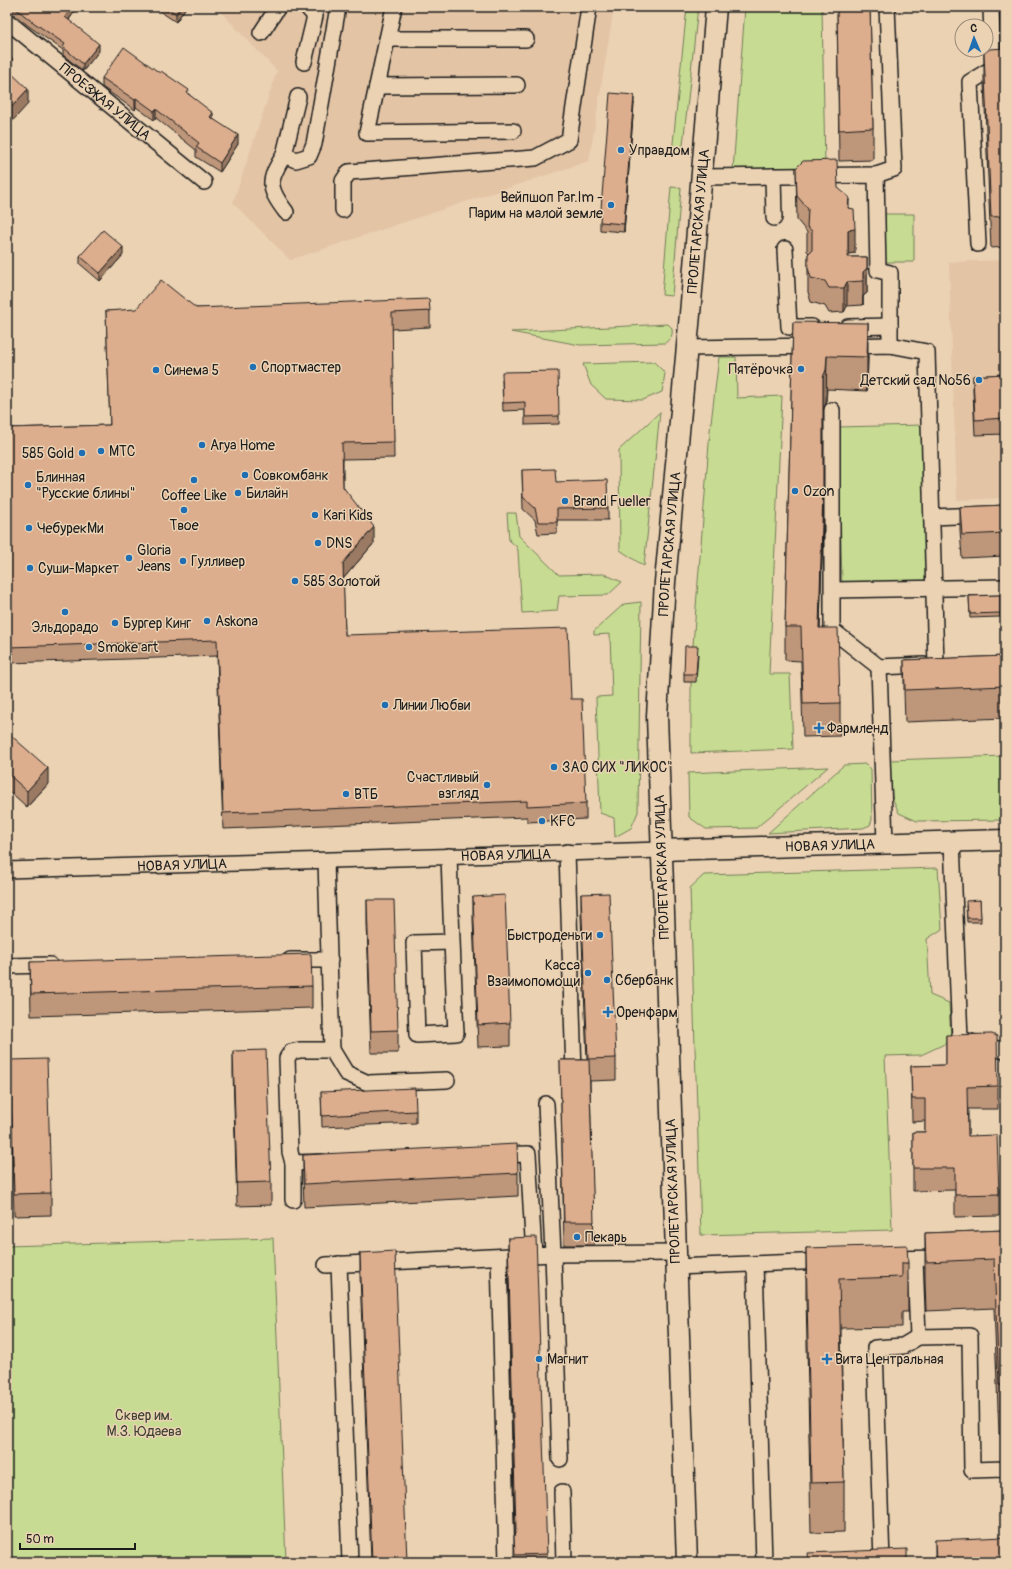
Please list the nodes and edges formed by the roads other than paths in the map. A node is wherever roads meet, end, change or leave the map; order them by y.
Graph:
1 (278, 7) edge
2 (307, 7) edge
3 (338, 7) edge
4 (394, 7) edge
5 (589, 7) edge
6 (716, 7) edge
7 (887, 7) edge
8 (991, 7) edge
9 (7, 21) edge
10 (261, 33) dead end
11 (526, 38) dead end
12 (387, 39) junction
13 (304, 62) dead end
14 (517, 85) dead end
15 (377, 86) junction
16 (298, 97) dead end
17 (513, 130) dead end
18 (284, 155) junction
19 (876, 175) junction
20 (773, 176) junction
21 (702, 177) junction
22 (204, 182) dead end
23 (343, 210) dead end
24 (286, 212) dead end
25 (774, 218) dead end
26 (978, 244) dead end
27 (784, 249) dead end
28 (890, 326) junction
29 (890, 345) junction
30 (687, 348) junction
31 (832, 410) dead end
32 (1005, 514) edge
33 (932, 517) junction
34 (1005, 587) edge
35 (934, 589) junction
36 (833, 590) junction
37 (952, 664) edge
38 (936, 665) junction
39 (879, 667) junction
40 (1005, 840) edge
41 (952, 842) junction
42 (885, 843) junction
43 (661, 850) junction
44 (566, 852) junction
45 (449, 856) junction
46 (326, 861) junction
47 (7, 870) edge
48 (452, 942) junction
49 (330, 960) junction
50 (275, 961) edge
51 (62, 965) edge
52 (7, 966) edge
53 (332, 1050) junction
54 (1005, 1051) edge
55 (574, 1073) edge
56 (447, 1080) dead end
57 (546, 1104) dead end
58 (484, 1156) edge
59 (339, 1161) edge
60 (292, 1163) junction
61 (293, 1200) dead end
62 (553, 1254) junction
63 (534, 1255) junction
64 (499, 1256) junction
65 (960, 1257) edge
66 (915, 1259) junction
67 (675, 1260) junction
68 (876, 1260) edge
69 (844, 1261) edge
70 (755, 1264) junction
71 (918, 1338) junction
72 (560, 1459) dead end
73 (1005, 1469) edge
74 (562, 1492) dead end
75 (350, 1562) edge
76 (507, 1562) edge
77 (564, 1562) edge
78 (687, 1562) edge
79 (764, 1562) edge
80 (882, 1562) edge

1 - 10 street
2 - 13 street
3 - 18 street
4 - 12 street
5 - 23 street
6 - 21 main road, ПРОЛЕТАРСКАЯ УЛИЦА
7 - 19 street
8 - 26 street
9 - 22 street, ПРОЕЗЖАЯ УЛИЦА
11 - 12 street
12 - 15 street
14 - 15 street
15 - 17 street
16 - 18 street
18 - 24 street
19 - 20 street
19 - 28 street
20 - 21 street
20 - 25 street
21 - 30 main road, ПРОЛЕТАРСКАЯ УЛИЦА
27 - 28 street
28 - 29 street
29 - 30 street
29 - 33 street
30 - 43 main road, ПРОЛЕТАРСКАЯ УЛИЦА
31 - 36 street
32 - 33 street
33 - 35 street
34 - 35 street
35 - 36 street
35 - 38 street
36 - 39 street
37 - 38 street
38 - 39 street
39 - 42 street
40 - 41 main road, НОВАЯ УЛИЦА
41 - 42 main road, НОВАЯ УЛИЦА
41 - 54 street
42 - 43 main road, НОВАЯ УЛИЦА
43 - 44 street, НОВАЯ УЛИЦА
43 - 67 main road, ПРОЛЕТАРСКАЯ УЛИЦА
44 - 45 street, НОВАЯ УЛИЦА
44 - 55 street
45 - 46 street, НОВАЯ УЛИЦА
45 - 48 street
46 - 47 street, НОВАЯ УЛИЦА
46 - 49 street
48 - 48 street
49 - 50 street
49 - 53 street
51 - 52 street
53 - 56 street
53 - 60 street
57 - 62 street
58 - 63 street
59 - 60 street
60 - 61 street
62 - 63 street
62 - 67 street
62 - 72 street
63 - 64 street
64 - 75 street
64 - 76 street
65 - 66 street
66 - 68 street
66 - 71 street
67 - 70 street
67 - 78 main road, ПРОЛЕТАРСКАЯ УЛИЦА
69 - 70 street
70 - 79 street
71 - 73 street
71 - 80 street
74 - 77 street

